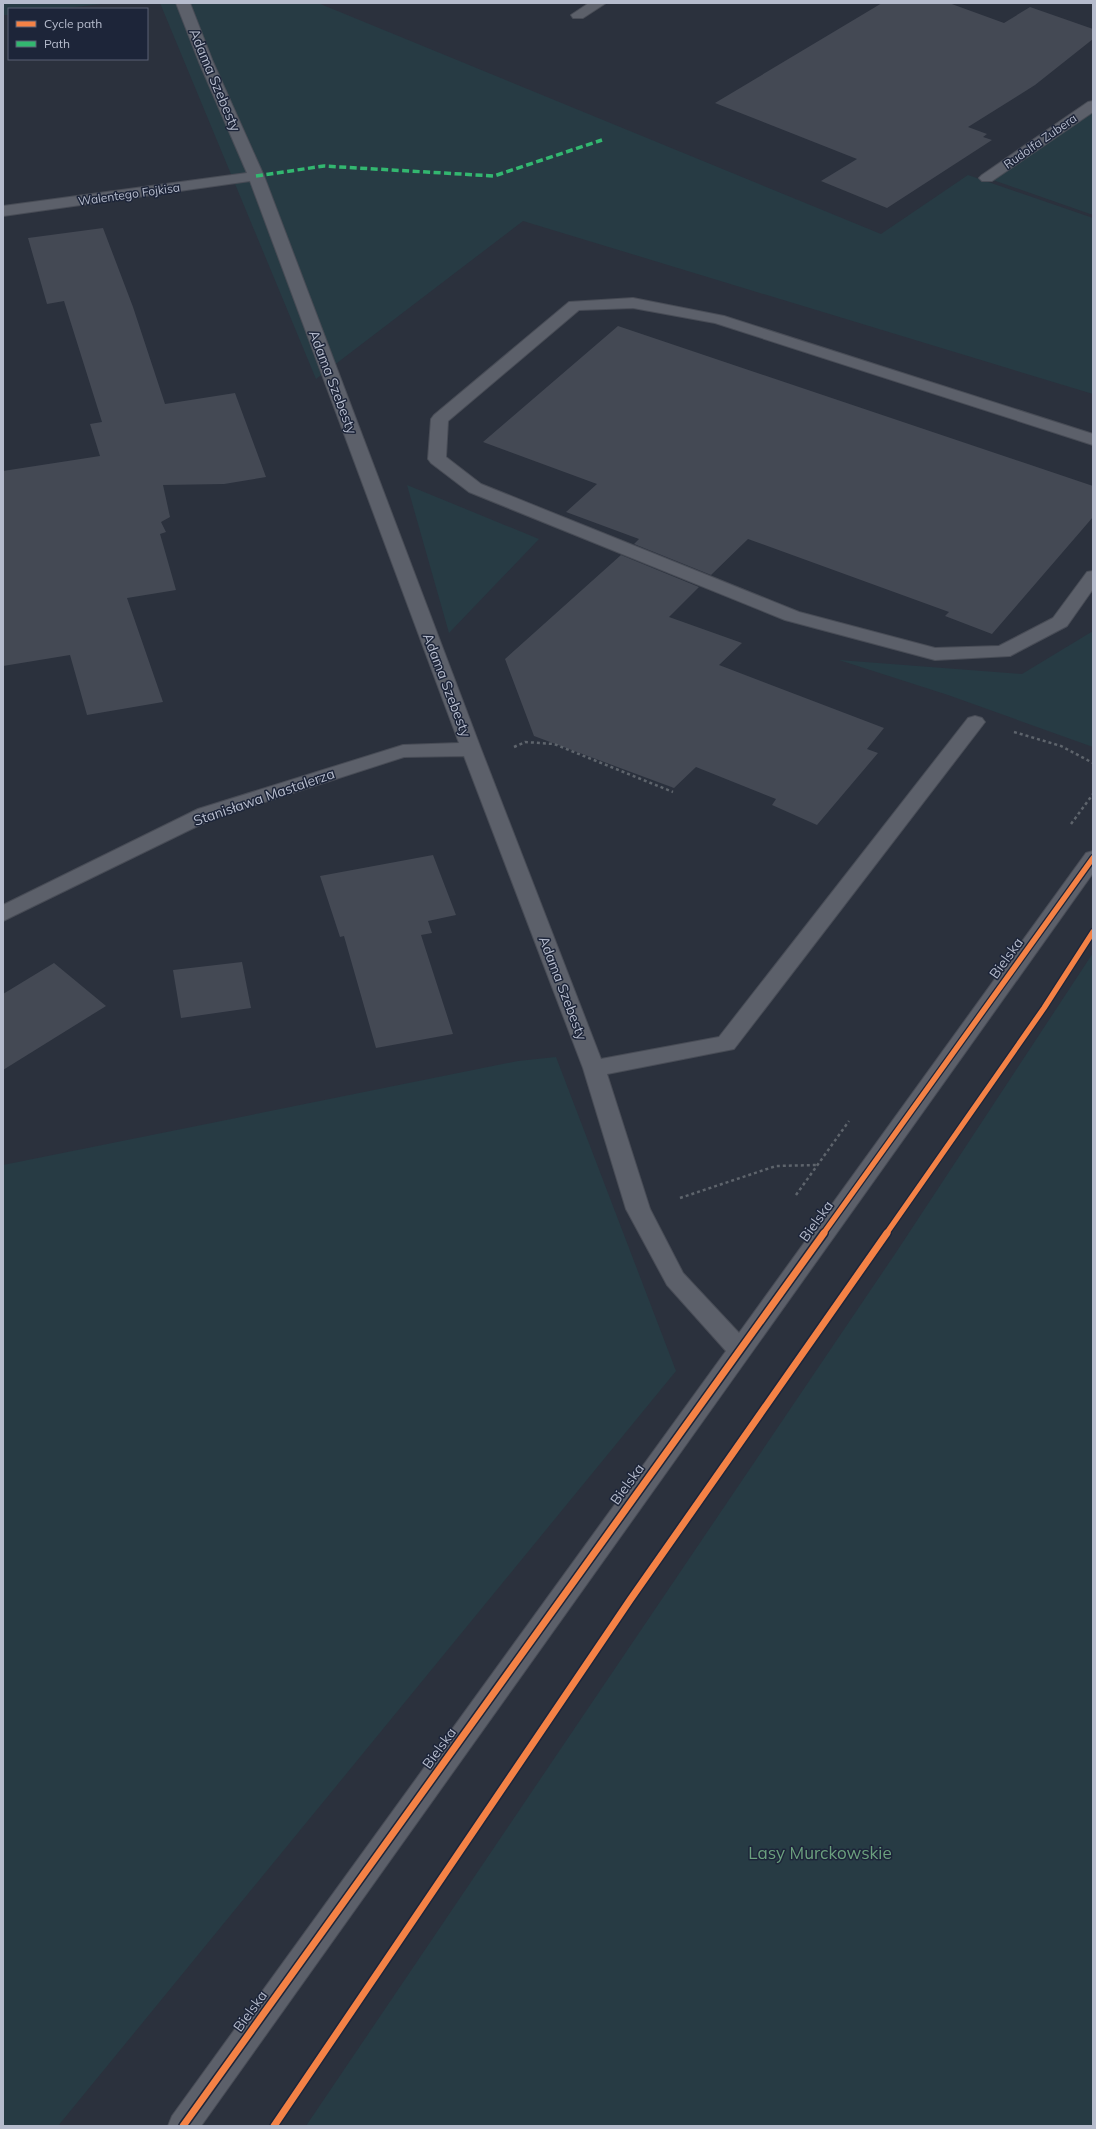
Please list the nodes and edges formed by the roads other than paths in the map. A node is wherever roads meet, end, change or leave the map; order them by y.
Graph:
1 (183, 3) edge
2 (599, 3) edge
3 (578, 15) dead end
4 (1093, 104) edge
5 (256, 176) junction
6 (987, 178) dead end
7 (3, 211) edge
8 (1093, 440) edge
9 (1093, 576) edge
10 (975, 722) road end
11 (471, 749) junction
12 (1093, 858) edge
13 (3, 914) edge
14 (594, 1068) junction
15 (739, 1349) junction
16 (183, 2126) edge

1 - 5 street, Adama Szebesty
2 - 3 street
4 - 6 street, Rudolfa Zubera
5 - 7 street, Walentego Fojkisa
5 - 11 street, Adama Szebesty
8 - 9 street
10 - 14 street
11 - 13 street, Stanisława Mastalerza
11 - 14 street, Adama Szebesty
12 - 15 street, Bielska
14 - 15 street, Adama Szebesty
15 - 16 street, Bielska

